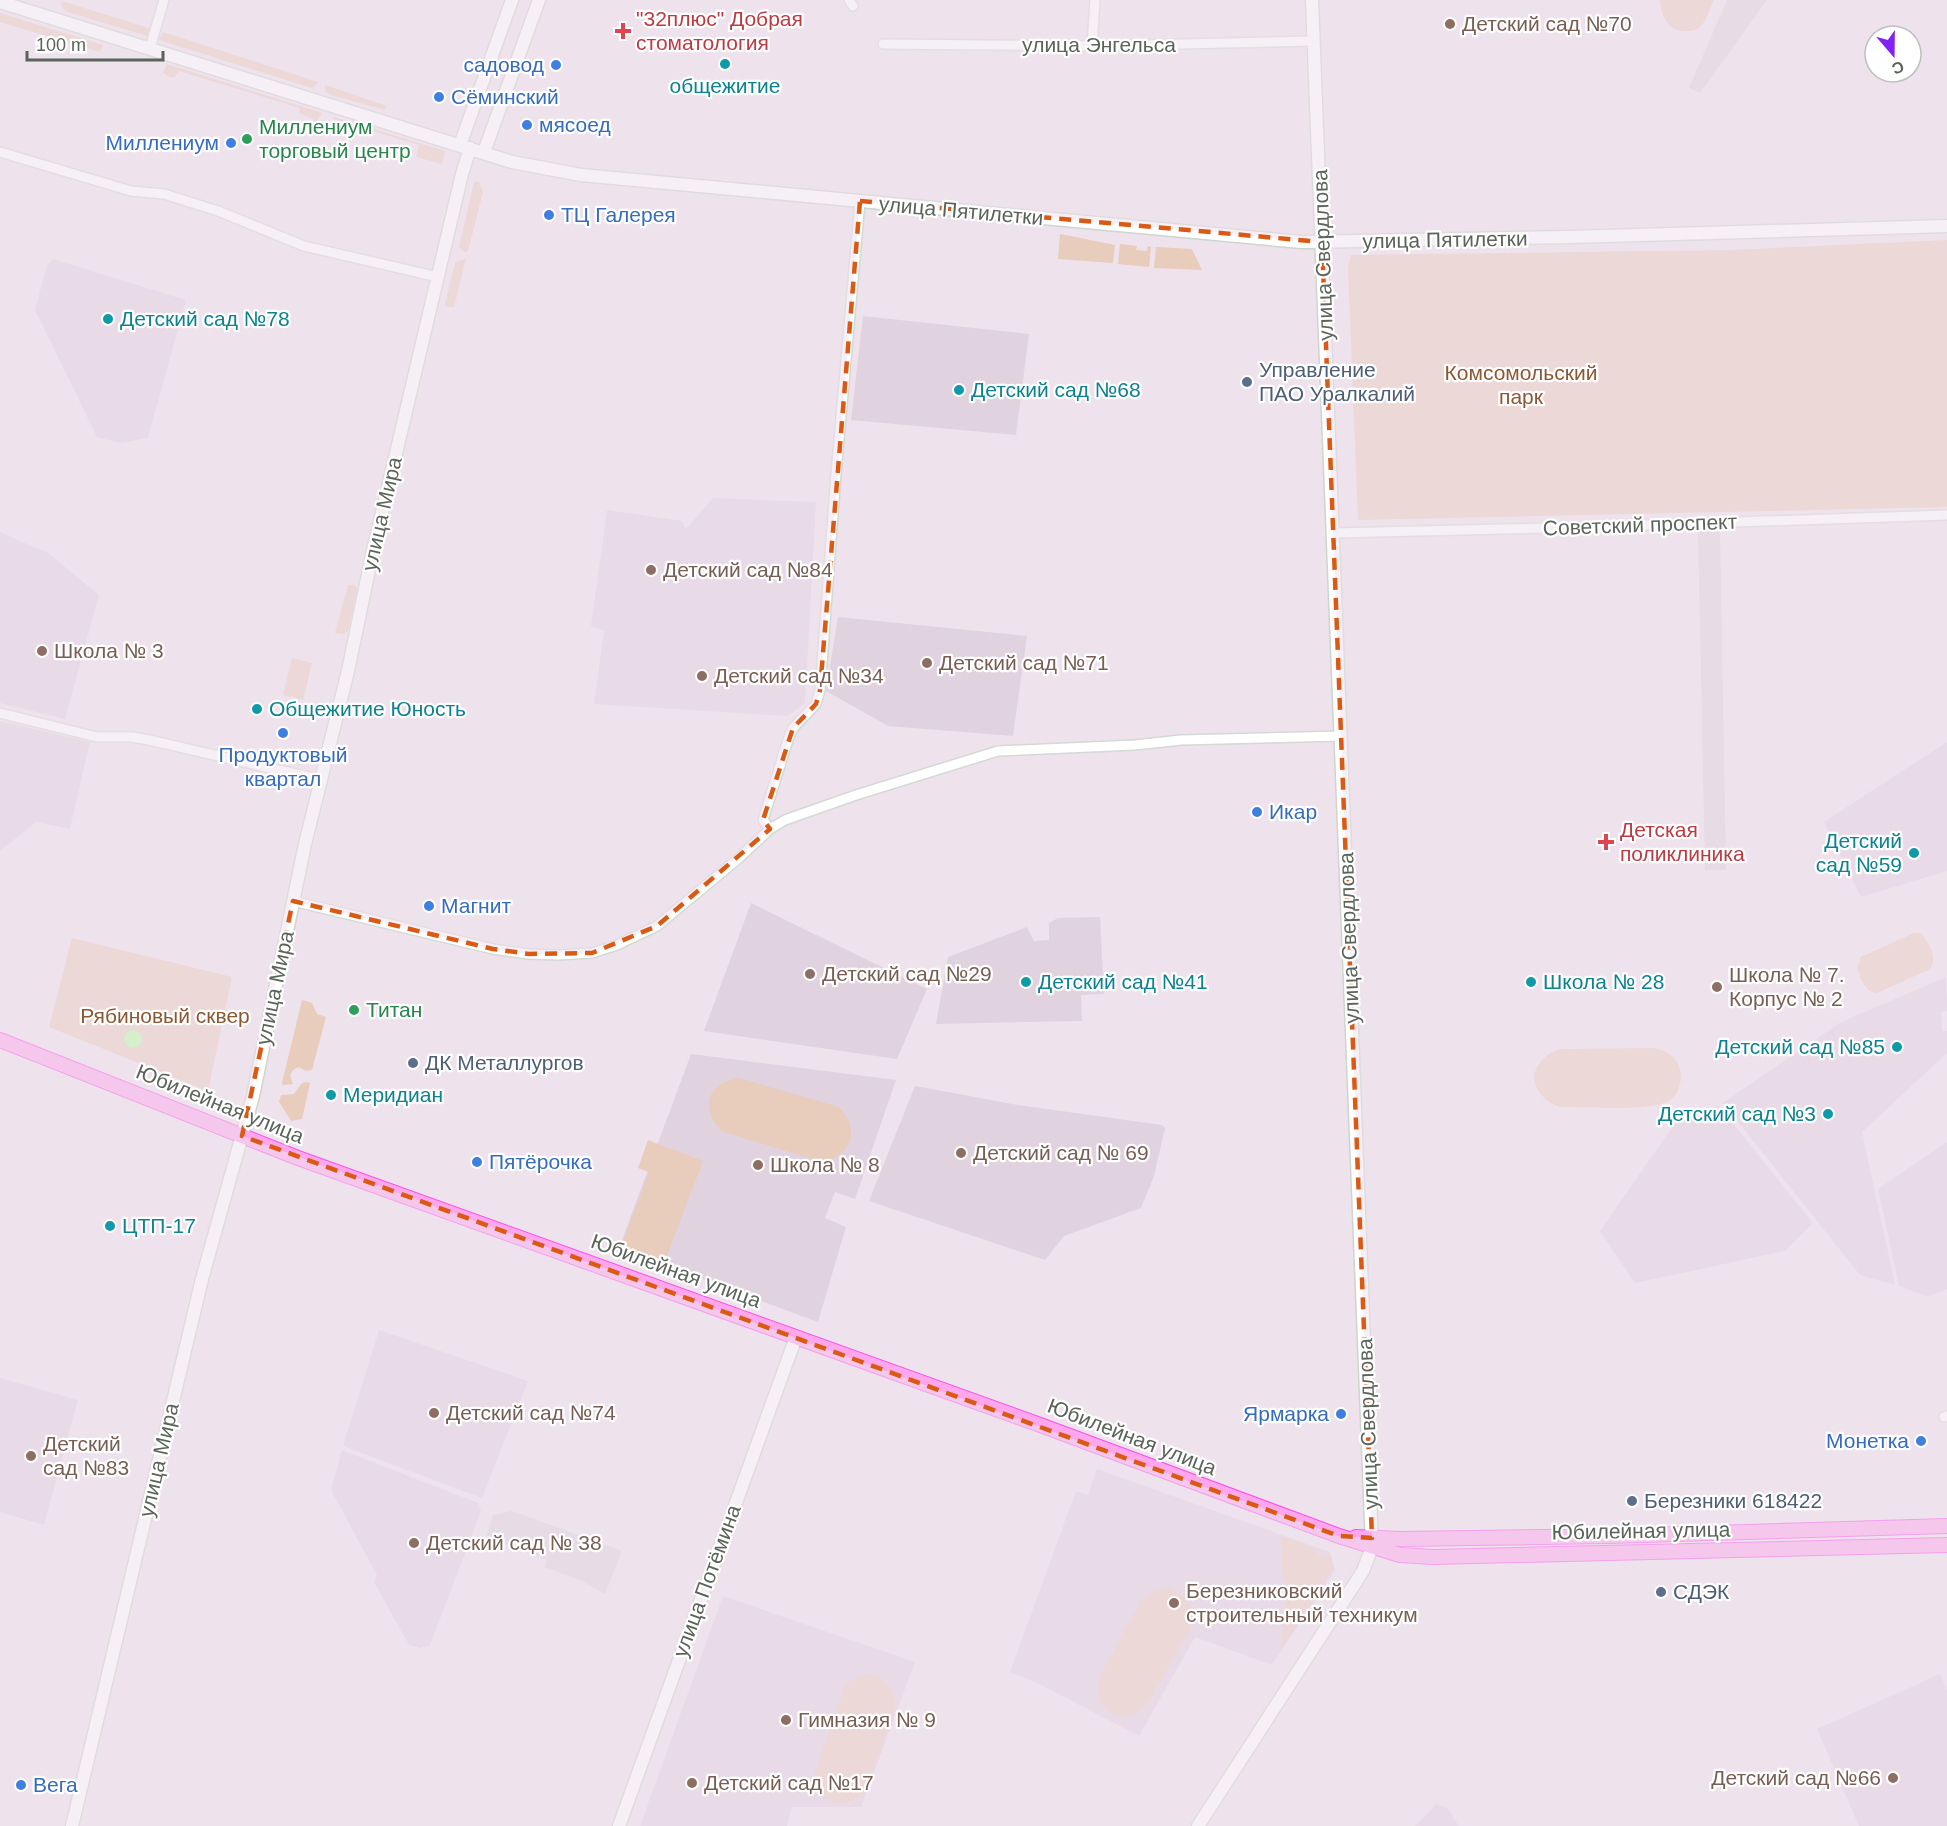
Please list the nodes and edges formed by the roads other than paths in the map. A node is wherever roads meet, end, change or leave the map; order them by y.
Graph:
1 (164, 0) edge
2 (512, 0) edge
3 (539, 0) edge
4 (1095, 0) edge
5 (1312, 0) edge
6 (0, 2) edge
7 (1314, 41) junction
8 (883, 44) dead end
9 (1092, 46) junction
10 (150, 48) junction
11 (465, 146) junction
12 (0, 152) edge
13 (484, 152) junction
14 (860, 201) junction
15 (1947, 226) edge
16 (1322, 242) junction
17 (438, 277) junction
18 (1947, 515) edge
19 (1334, 532) junction
20 (0, 713) edge
21 (1341, 736) junction
22 (322, 780) junction
23 (770, 829) junction
24 (293, 902) junction
25 (0, 1040) edge
26 (242, 1136) junction
27 (796, 1337) junction
28 (1947, 1526) edge
29 (1372, 1543) junction
30 (1947, 1545) edge
31 (72, 1826) edge
32 (619, 1826) edge
33 (1198, 1826) edge

1 - 10 street
2 - 11 main road, улица Мира
3 - 13 main road
4 - 9 street
5 - 7 main road, улица Свердлова
6 - 10 main road, улица Пятилетки
7 - 9 street, улица Энгельса
7 - 16 main road, улица Свердлова
8 - 9 street, улица Энгельса
10 - 11 main road, улица Пятилетки
11 - 13 main road, улица Пятилетки
11 - 17 main road, улица Мира
12 - 17 street
13 - 14 main road, улица Пятилетки
14 - 16 main road, улица Пятилетки
14 - 23 street
15 - 16 main road, улица Пятилетки
16 - 19 main road, улица Свердлова
17 - 22 main road, улица Мира
18 - 19 street, Советский проспект
19 - 21 main road, улица Свердлова
20 - 22 street
21 - 23 street
21 - 29 main road, улица Свердлова
22 - 24 main road, улица Мира
23 - 24 street
24 - 26 main road, улица Мира
25 - 26 main road, Юбилейная улица
26 - 27 main road, Юбилейная улица
26 - 31 main road, улица Мира
27 - 29 main road, Юбилейная улица
27 - 32 main road, улица Потёмина
28 - 29 main road, Юбилейная улица
29 - 30 main road, Юбилейная улица
29 - 33 main road, улица Свердлова

